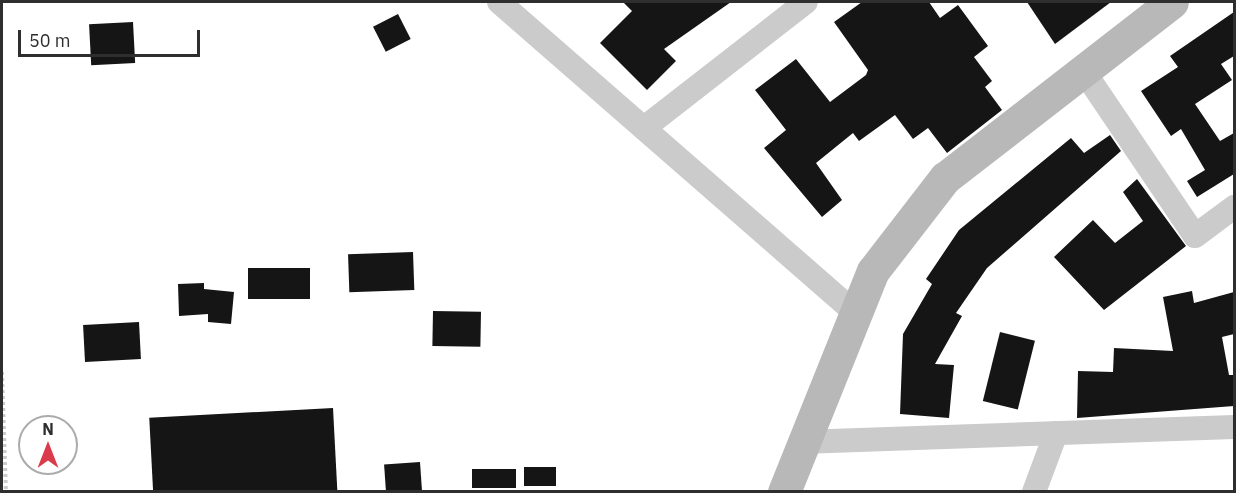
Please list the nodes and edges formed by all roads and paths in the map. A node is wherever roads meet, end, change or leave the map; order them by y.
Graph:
1 (806, 2) edge
2 (1172, 2) edge
3 (512, 5) edge
4 (1083, 70) junction
5 (644, 128) junction
6 (1234, 207) edge
7 (856, 313) junction
8 (2, 372) edge
9 (1234, 427) edge
10 (1056, 433) junction
11 (801, 442) junction
12 (6, 492) edge
13 (784, 492) edge
14 (1034, 492) edge

1 - 5 street
2 - 4 main road
3 - 5 street
4 - 6 street
4 - 7 main road
5 - 7 street
7 - 11 main road
8 - 12 path
9 - 10 street
10 - 11 street
10 - 14 street
11 - 13 main road

